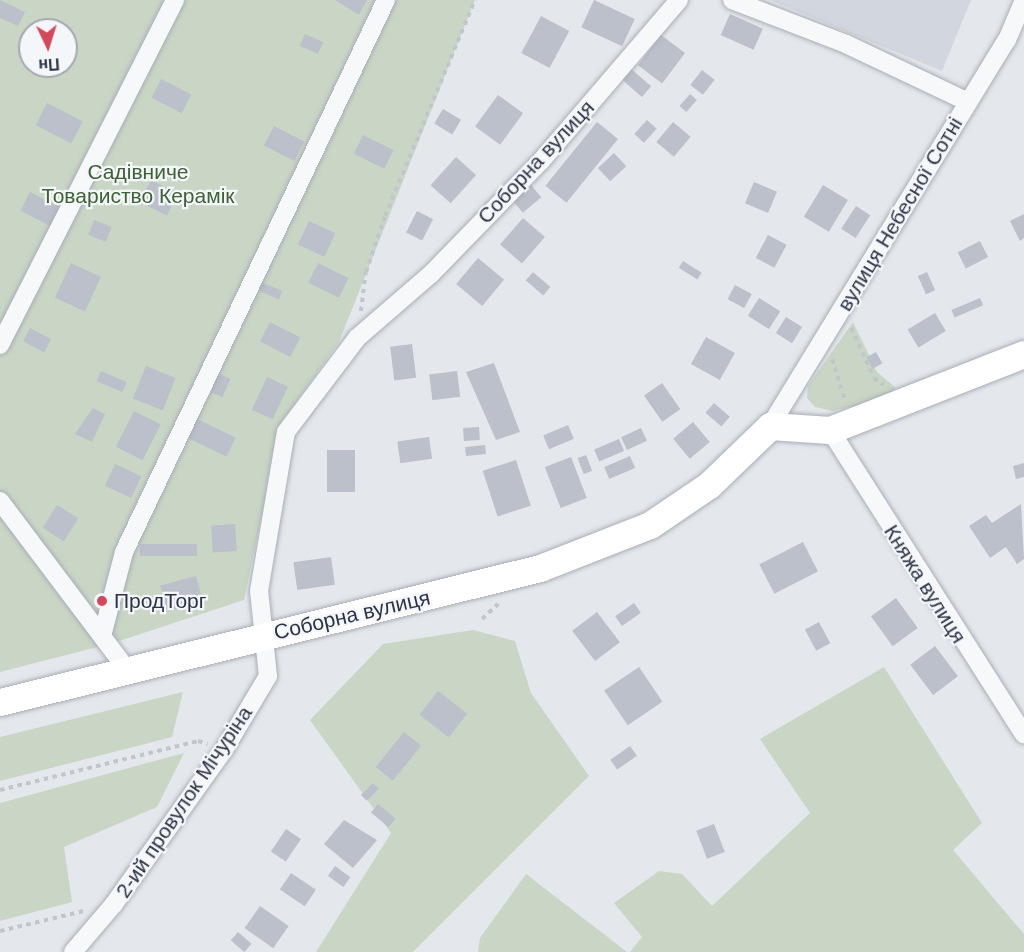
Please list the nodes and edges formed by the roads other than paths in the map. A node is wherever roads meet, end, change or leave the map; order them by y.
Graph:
1 (175, 0) edge
2 (386, 0) edge
3 (679, 0) edge
4 (732, 0) edge
5 (1023, 0) edge
6 (968, 102) junction
7 (0, 345) edge
8 (1024, 354) edge
9 (770, 426) junction
10 (830, 430) junction
11 (0, 501) edge
12 (102, 636) junction
13 (267, 639) junction
14 (129, 672) junction
15 (0, 702) edge
16 (1024, 735) edge
17 (73, 952) edge

1 - 7 street
2 - 12 street
3 - 13 street, Соборна вулиця
4 - 6 street
5 - 6 street, вулиця Небесної Сотні
6 - 9 street, вулиця Небесної Сотні
8 - 10 main road
9 - 10 main road
9 - 13 main road, Соборна вулиця
10 - 16 street, Княжа вулиця
11 - 12 street
12 - 14 street
13 - 14 main road
13 - 17 street, 2-ий провулок Мічуріна
14 - 15 main road

